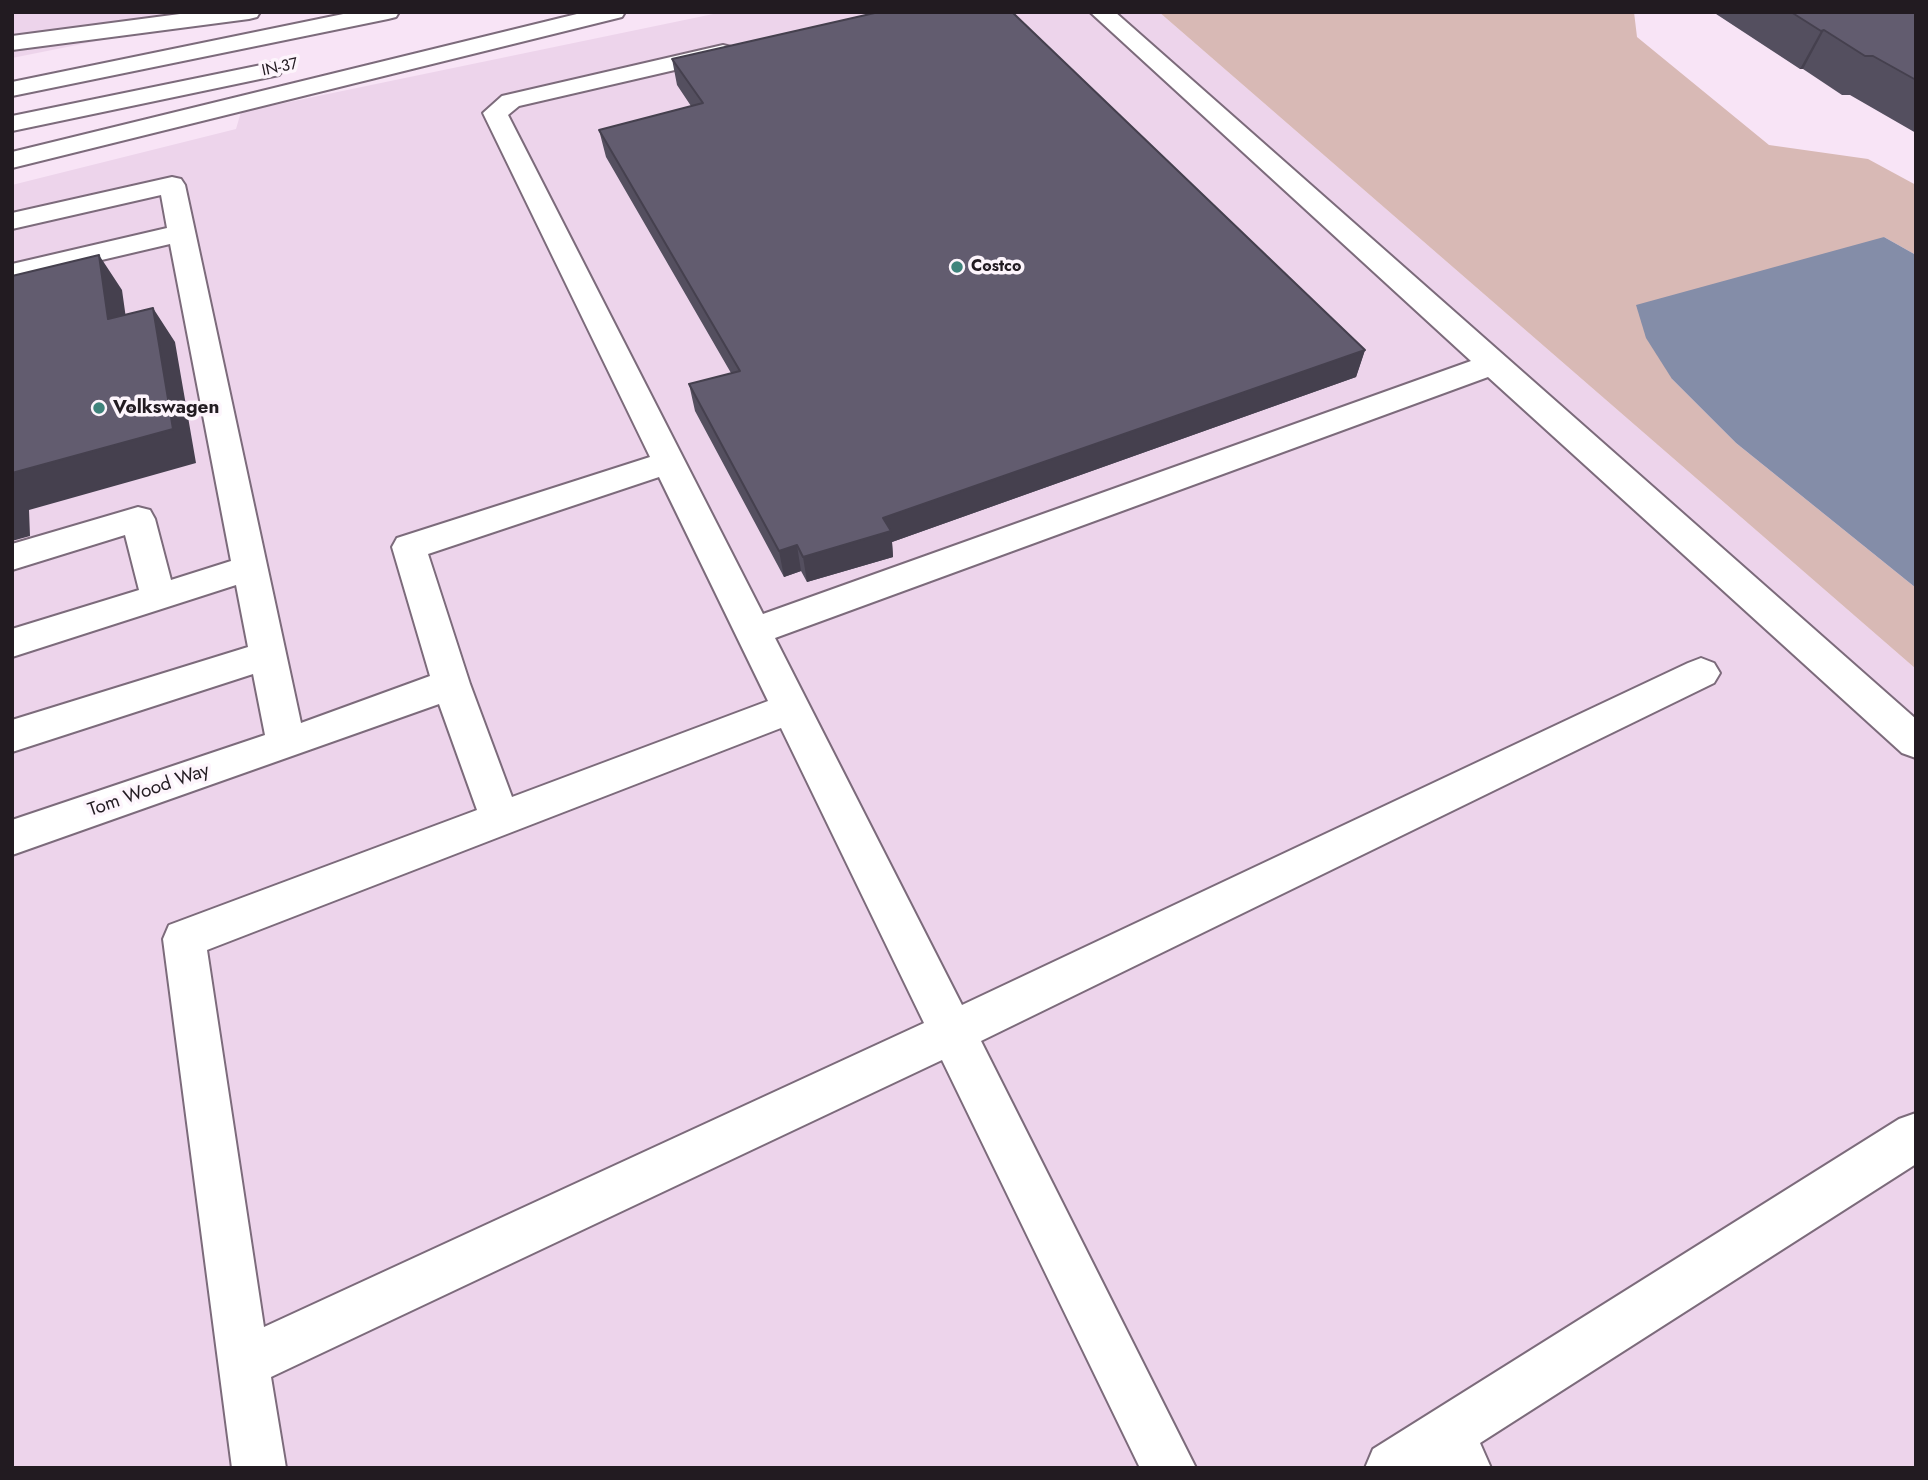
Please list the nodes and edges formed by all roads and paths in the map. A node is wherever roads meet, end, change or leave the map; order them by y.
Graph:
1 (249, 12) edge
2 (388, 12) edge
3 (548, 12) edge
4 (614, 12) edge
5 (1101, 12) edge
6 (12, 43) edge
7 (752, 46) edge
8 (347, 54) dead end
9 (294, 65) dead end
10 (12, 89) edge
11 (12, 124) edge
12 (12, 160) edge
13 (12, 221) edge
14 (182, 233) junction
15 (12, 273) edge
16 (1493, 364) junction
17 (670, 462) junction
18 (12, 558) edge
19 (250, 568) junction
20 (158, 597) junction
21 (754, 632) junction
22 (12, 643) edge
23 (268, 655) junction
24 (1701, 673) dead end
25 (452, 684) junction
26 (793, 708) junction
27 (12, 736) edge
28 (1916, 742) edge
29 (286, 744) junction
30 (500, 819) junction
31 (12, 838) edge
32 (953, 1032) junction
33 (1916, 1136) edge
34 (243, 1363) junction
35 (1454, 1452) edge
36 (259, 1468) edge
37 (1169, 1468) edge
38 (1392, 1468) edge

1 - 6 main road
2 - 10 main road, IN-37
3 - 8 main road
4 - 12 main road
5 - 16 main road
7 - 17 main road
9 - 11 main road, IN-37
13 - 14 main road
14 - 15 main road
14 - 19 main road
16 - 21 main road
16 - 28 main road
17 - 21 main road
17 - 25 main road
18 - 20 main road
19 - 20 main road
19 - 23 main road
20 - 22 main road
21 - 26 main road
23 - 27 main road
23 - 29 main road
24 - 32 main road
25 - 29 main road, Tom Wood Way
25 - 30 main road
26 - 30 main road
26 - 32 main road
29 - 31 main road, Tom Wood Way
30 - 34 main road
32 - 34 main road
32 - 37 main road
33 - 35 main road
34 - 36 main road
35 - 38 main road

